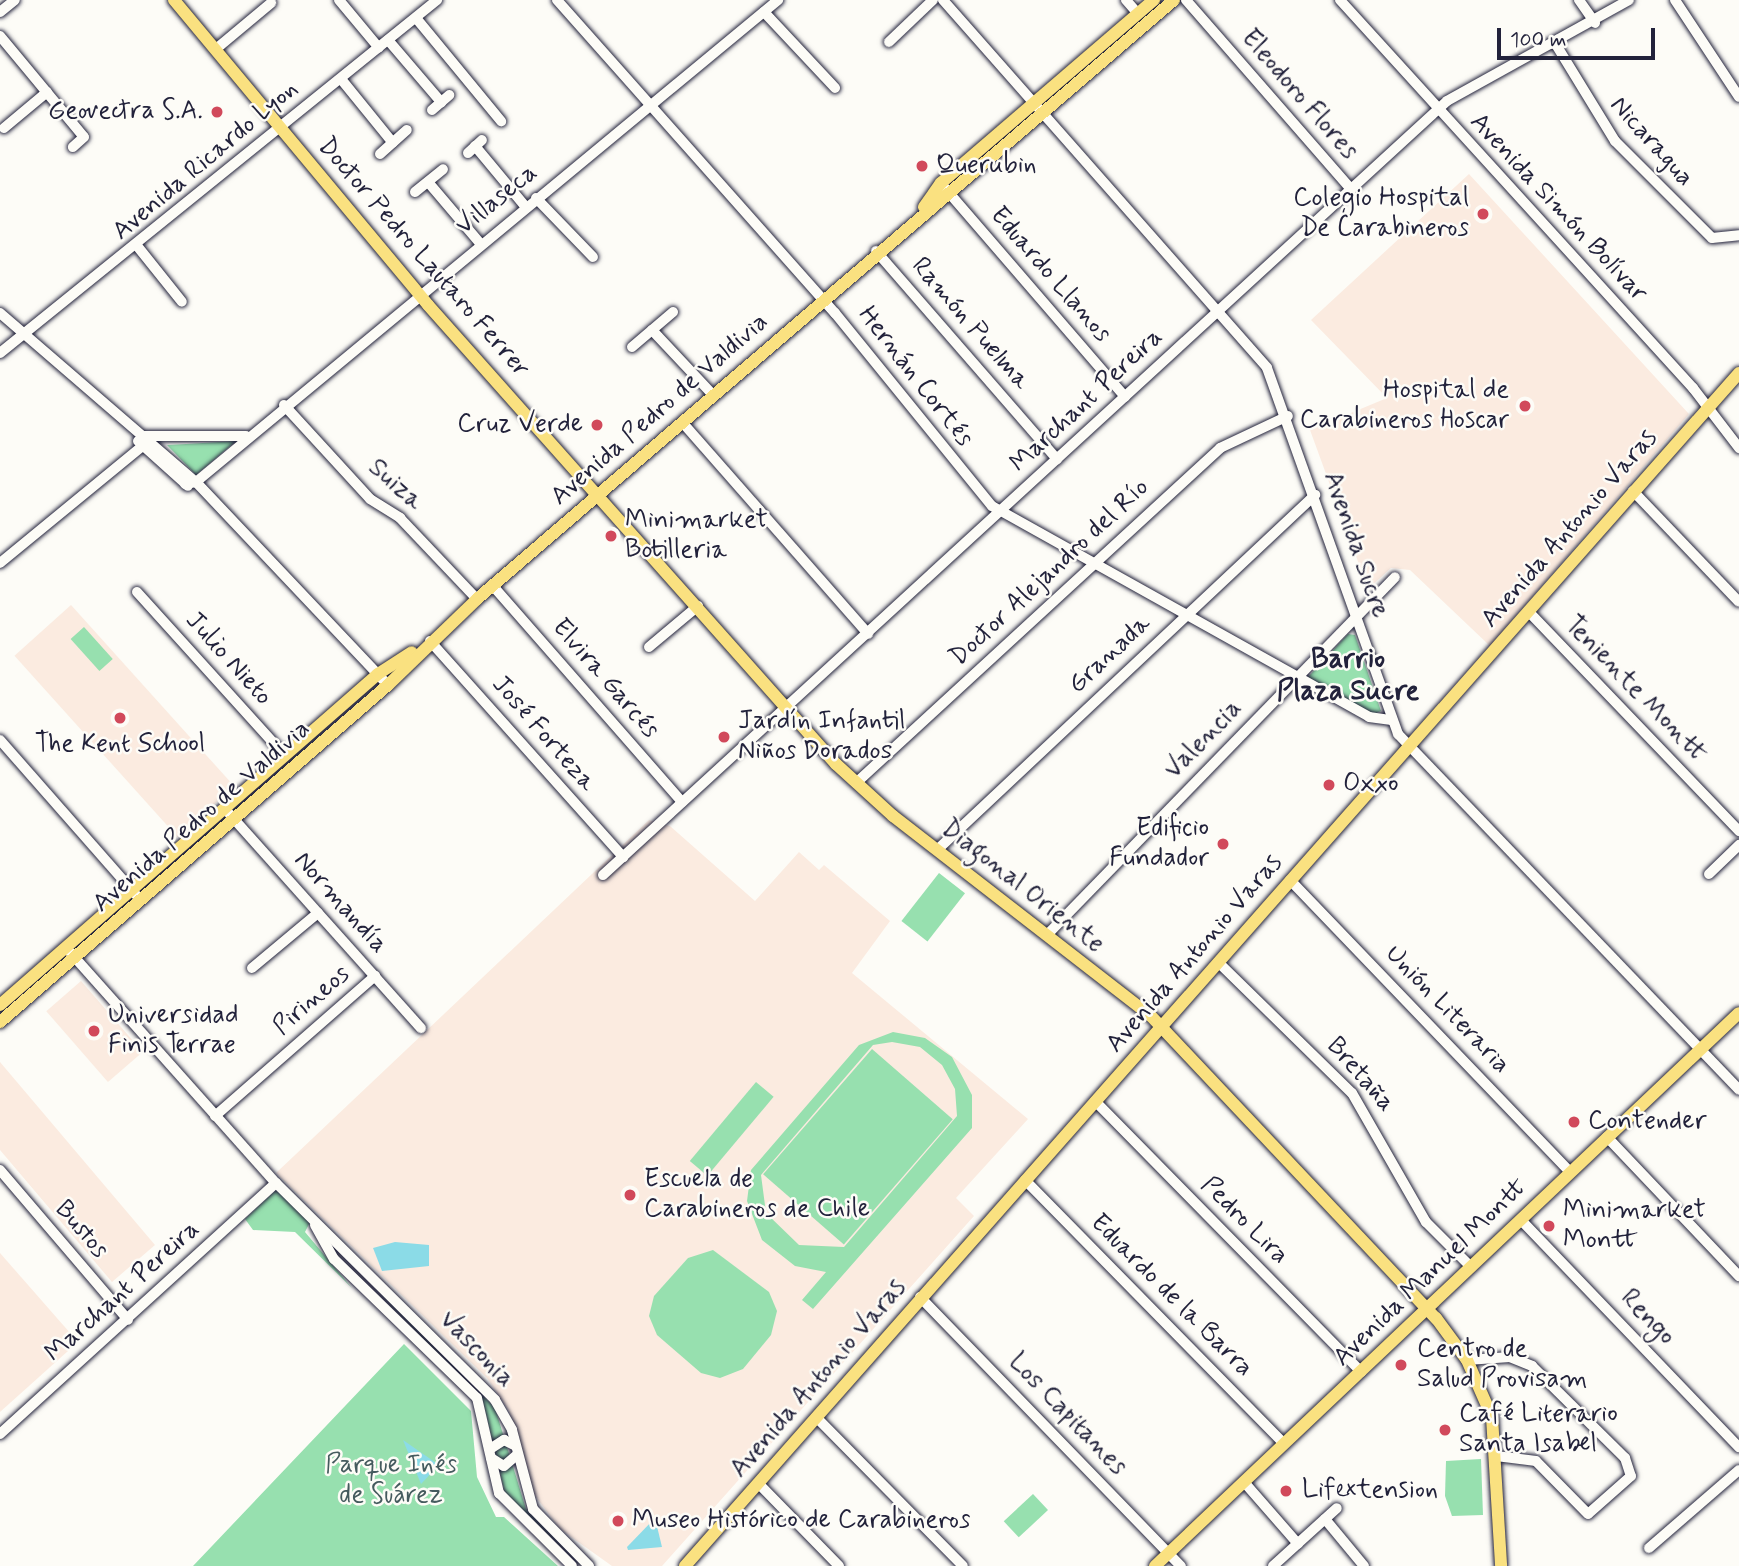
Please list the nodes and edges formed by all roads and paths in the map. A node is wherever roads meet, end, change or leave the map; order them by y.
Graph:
1 (15, 0) edge
2 (174, 0) edge
3 (339, 0) edge
4 (437, 0) edge
5 (556, 0) edge
6 (778, 0) edge
7 (933, 0) edge
8 (943, 0) edge
9 (1126, 0) edge
10 (1154, 0) edge
11 (1174, 0) edge
12 (1186, 0) edge
13 (1340, 0) edge
14 (1579, 0) edge
15 (1629, 0) edge
16 (1675, 0) edge
17 (271, 3) dead end
18 (0, 12) edge
19 (764, 12) junction
20 (1138, 14) junction
21 (416, 18) junction
22 (1595, 23) junction
23 (0, 36) edge
24 (889, 43) dead end
25 (1555, 43) junction
26 (383, 44) junction
27 (216, 49) junction
28 (341, 79) junction
29 (835, 89) dead end
30 (47, 92) junction
31 (1739, 97) edge
32 (1037, 102) junction
33 (441, 103) dead end
34 (646, 107) junction
35 (1437, 110) junction
36 (1046, 112) junction
37 (501, 121) dead end
38 (4, 128) dead end
39 (282, 128) junction
40 (407, 130) dead end
41 (393, 143) junction
42 (73, 146) dead end
43 (475, 146) dead end
44 (380, 154) dead end
45 (443, 169) dead end
46 (428, 182) junction
47 (941, 183) junction
48 (1351, 189) junction
49 (415, 192) dead end
50 (951, 194) junction
51 (536, 198) junction
52 (525, 206) junction
53 (920, 213) junction
54 (1739, 235) edge
55 (480, 243) junction
56 (138, 247) junction
57 (876, 251) junction
58 (593, 257) dead end
59 (419, 294) junction
60 (822, 298) junction
61 (182, 302) dead end
62 (1220, 310) junction
63 (673, 312) dead end
64 (0, 313) edge
65 (653, 330) junction
66 (24, 337) junction
67 (632, 347) dead end
68 (0, 353) edge
69 (1739, 373) edge
70 (713, 395) junction
71 (1125, 397) junction
72 (284, 405) junction
73 (1706, 409) junction
74 (1288, 416) junction
75 (682, 422) junction
76 (134, 434) junction
77 (247, 436) junction
78 (141, 447) junction
79 (1739, 448) edge
80 (1057, 459) junction
81 (190, 483) junction
82 (1633, 491) junction
83 (600, 493) junction
84 (1315, 495) junction
85 (1000, 513) junction
86 (0, 563) edge
87 (1091, 565) junction
88 (1395, 577) dead end
89 (493, 586) junction
90 (137, 592) dead end
91 (477, 599) junction
92 (1739, 602) edge
93 (698, 606) junction
94 (1528, 611) junction
95 (1184, 616) junction
96 (1356, 618) junction
97 (868, 634) junction
98 (430, 641) junction
99 (649, 647) dead end
100 (378, 674) junction
101 (1296, 677) junction
102 (388, 685) junction
103 (787, 708) junction
104 (1390, 720) junction
105 (0, 742) edge
106 (1408, 746) junction
107 (285, 756) junction
108 (856, 783) junction
109 (682, 802) junction
110 (225, 809) junction
111 (234, 819) junction
112 (1739, 831) edge
113 (1739, 845) edge
114 (937, 850) junction
115 (623, 857) junction
116 (1709, 874) dead end
117 (603, 876) dead end
118 (1290, 880) junction
119 (131, 890) junction
120 (140, 901) junction
121 (318, 913) junction
122 (1047, 935) junction
123 (70, 952) junction
124 (1218, 962) junction
125 (252, 968) dead end
126 (375, 976) junction
127 (0, 1005) edge
128 (1739, 1013) edge
129 (1, 1019) edge
130 (1161, 1026) junction
131 (421, 1028) dead end
132 (1701, 1050) junction
133 (1739, 1090) edge
134 (1095, 1101) junction
135 (215, 1116) junction
136 (1607, 1137) junction
137 (0, 1170) edge
138 (1570, 1172) junction
139 (1025, 1180) junction
140 (276, 1183) junction
141 (1521, 1220) junction
142 (315, 1222) junction
143 (1471, 1267) junction
144 (1739, 1276) edge
145 (920, 1297) junction
146 (1427, 1309) junction
147 (128, 1320) junction
148 (1467, 1360) junction
149 (1361, 1372) junction
150 (816, 1417) junction
151 (0, 1434) edge
152 (1284, 1444) junction
153 (1739, 1447) edge
154 (517, 1450) junction
155 (491, 1453) junction
156 (1496, 1456) junction
157 (1739, 1469) edge
158 (1244, 1482) junction
159 (758, 1483) junction
160 (1337, 1508) dead end
161 (1325, 1518) junction
162 (1298, 1544) junction
163 (1649, 1548) dead end
164 (1168, 1553) junction
165 (572, 1566) edge
166 (589, 1566) edge
167 (685, 1566) edge
168 (839, 1566) edge
169 (963, 1566) edge
170 (1155, 1566) edge
171 (1181, 1566) edge
172 (1273, 1566) edge
173 (1364, 1566) edge
174 (1501, 1566) edge

1 - 18 street
2 - 27 main road, Doctor Pedro Lautaro Ferrer
3 - 26 street
4 - 21 street, Avenida Ricardo Lyon
5 - 34 street, Hernán Cortés
6 - 19 street, Villaseca
7 - 24 street
8 - 32 street, Avenida Sucre
9 - 20 street
10 - 20 main road, Avenida Pedro de Valdivia
11 - 36 main road, Avenida Pedro de Valdivia
12 - 48 street, Eleodoro Flores
13 - 35 street, Avenida Simón Bolívar
14 - 22 street
15 - 22 street, Marchant Pereira
16 - 31 street
17 - 27 street
19 - 29 street
19 - 34 street, Villaseca
20 - 32 main road, Avenida Pedro de Valdivia
21 - 26 street, Avenida Ricardo Lyon
21 - 37 street
22 - 25 street, Marchant Pereira
23 - 30 street
25 - 35 street, Marchant Pereira
25 - 54 street, Nicaragua
26 - 28 street, Avenida Ricardo Lyon
26 - 33 street
27 - 39 main road, Doctor Pedro Lautaro Ferrer
28 - 39 street, Avenida Ricardo Lyon
28 - 41 street
30 - 38 street
30 - 42 street
32 - 36 street, Avenida Sucre
32 - 47 main road, Avenida Pedro de Valdivia
34 - 51 street, Villaseca
34 - 60 street, Hernán Cortés
35 - 48 street, Marchant Pereira
35 - 73 street, Avenida Simón Bolívar
36 - 50 main road, Avenida Pedro de Valdivia
36 - 62 street, Avenida Sucre
39 - 56 street, Avenida Ricardo Lyon
39 - 59 main road, Doctor Pedro Lautaro Ferrer
40 - 41 street
41 - 44 street
43 - 52 street
45 - 46 street
46 - 49 street
46 - 55 street
47 - 50 street, Eduardo Llanos
47 - 53 main road, Avenida Pedro de Valdivia
48 - 62 street, Marchant Pereira
50 - 53 main road, Avenida Pedro de Valdivia
50 - 71 street, Eduardo Llanos
51 - 52 street, Villaseca
51 - 58 street
52 - 55 street, Villaseca
53 - 57 main road, Avenida Pedro de Valdivia
55 - 59 street, Villaseca
56 - 61 street
56 - 66 street, Avenida Ricardo Lyon
57 - 60 main road, Avenida Pedro de Valdivia
57 - 80 street, Ramón Puelma
59 - 72 street, Villaseca
59 - 83 main road, Doctor Pedro Lautaro Ferrer
60 - 70 main road, Avenida Pedro de Valdivia
60 - 85 street, Hernán Cortés
62 - 71 street, Marchant Pereira
62 - 74 street, Avenida Sucre
63 - 65 street
64 - 66 street
65 - 67 street
65 - 70 street
66 - 68 street, Avenida Ricardo Lyon
66 - 76 street
69 - 73 main road, Avenida Antonio Varas
70 - 75 main road, Avenida Pedro de Valdivia
71 - 80 street, Marchant Pereira
72 - 77 street, Villaseca
72 - 91 street, Suiza
73 - 79 street, Avenida Simón Bolívar
73 - 82 main road, Avenida Antonio Varas
74 - 84 street, Avenida Sucre
74 - 87 street, Doctor Alejandro del Río
75 - 83 main road, Avenida Pedro de Valdivia
75 - 97 street
76 - 77 street
76 - 78 street
76 - 81 street
77 - 81 street, Villaseca
78 - 81 street
78 - 86 street
80 - 85 street, Marchant Pereira
81 - 100 street
82 - 92 street
82 - 94 main road, Avenida Antonio Varas
83 - 89 main road, Avenida Pedro de Valdivia
83 - 93 main road, Diagonal Oriente
84 - 95 street, Granada
84 - 96 street, Avenida Sucre
85 - 87 street, Hernán Cortés
85 - 97 street, Marchant Pereira
87 - 95 street, Hernán Cortés
87 - 108 street, Doctor Alejandro del Río
88 - 96 street, Valencia
89 - 91 main road, Avenida Pedro de Valdivia
89 - 109 street, Elvira Garcés
90 - 107 street, Julio Nieto
91 - 98 main road, Avenida Pedro de Valdivia
93 - 99 street
93 - 103 main road, Diagonal Oriente
94 - 106 main road, Avenida Antonio Varas
94 - 112 street, Teniente Montt
95 - 101 street, Hernán Cortés
95 - 114 street, Granada
96 - 101 street, Valencia
96 - 104 street, Avenida Sucre
97 - 103 street, Marchant Pereira
98 - 100 main road, Avenida Pedro de Valdivia
98 - 102 main road, Avenida Pedro de Valdivia
98 - 115 street, José Forteza
100 - 102 street
100 - 107 main road, Avenida Pedro de Valdivia
101 - 104 street, Hernán Cortés
101 - 122 street, Valencia
102 - 111 main road, Avenida Pedro de Valdivia
103 - 108 main road, Diagonal Oriente
103 - 109 street, Marchant Pereira
104 - 106 street, Avenida Sucre
105 - 119 street
106 - 118 main road, Avenida Antonio Varas
106 - 132 street, Avenida Sucre
107 - 110 main road, Avenida Pedro de Valdivia
108 - 114 main road, Diagonal Oriente
109 - 115 street, Marchant Pereira
110 - 111 street, Normandía
110 - 119 main road, Avenida Pedro de Valdivia
111 - 120 main road, Avenida Pedro de Valdivia
111 - 121 street, Normandía
113 - 116 street
114 - 122 main road, Diagonal Oriente
115 - 117 street, Marchant Pereira
118 - 124 main road, Avenida Antonio Varas
118 - 138 street, Unión Literaria
119 - 120 street
119 - 123 main road, Avenida Pedro de Valdivia
120 - 123 main road, Avenida Pedro de Valdivia
121 - 125 street
121 - 126 street, Normandía
122 - 130 main road, Diagonal Oriente
123 - 127 main road, Avenida Pedro de Valdivia
123 - 129 main road, Avenida Pedro de Valdivia
123 - 135 street, Vasconia
124 - 130 main road, Avenida Antonio Varas
124 - 143 street, Bretaña
126 - 131 street, Normandía
126 - 135 street, Pirineos
128 - 132 main road, Avenida Manuel Montt
130 - 134 main road, Avenida Antonio Varas
130 - 146 main road, Diagonal Oriente
132 - 133 street, Avenida Sucre
132 - 136 main road, Avenida Manuel Montt
134 - 139 main road, Avenida Antonio Varas
134 - 149 street, Pedro Lira
135 - 140 street, Vasconia
136 - 138 main road, Avenida Manuel Montt
136 - 144 street
137 - 147 street, Bustos
138 - 141 main road, Avenida Manuel Montt
139 - 145 main road, Avenida Antonio Varas
139 - 152 street, Eduardo de la Barra
140 - 142 street, Vasconia
140 - 147 street, Marchant Pereira
141 - 143 main road, Avenida Manuel Montt
141 - 153 street, Rengo
142 - 154 street, Vasconia
142 - 155 street, Vasconia
143 - 146 main road, Avenida Manuel Montt
145 - 150 main road, Avenida Antonio Varas
145 - 164 street, Los Capitanes
146 - 148 main road, Diagonal Oriente
146 - 149 main road, Avenida Manuel Montt
147 - 151 street, Marchant Pereira
148 - 156 main road, Diagonal Oriente
148 - 156 street
149 - 152 main road, Avenida Manuel Montt
150 - 159 main road, Avenida Antonio Varas
150 - 169 street
152 - 158 main road, Avenida Manuel Montt
154 - 155 street
154 - 155 street
154 - 166 street, Vasconia
155 - 165 street, Vasconia
156 - 174 main road, Diagonal Oriente
157 - 163 street
158 - 162 street
158 - 164 main road, Avenida Manuel Montt
159 - 167 main road, Avenida Antonio Varas
159 - 168 street
160 - 161 street
161 - 162 street
161 - 173 street
162 - 172 street
164 - 170 main road, Avenida Manuel Montt
164 - 171 street, Los Capitanes

